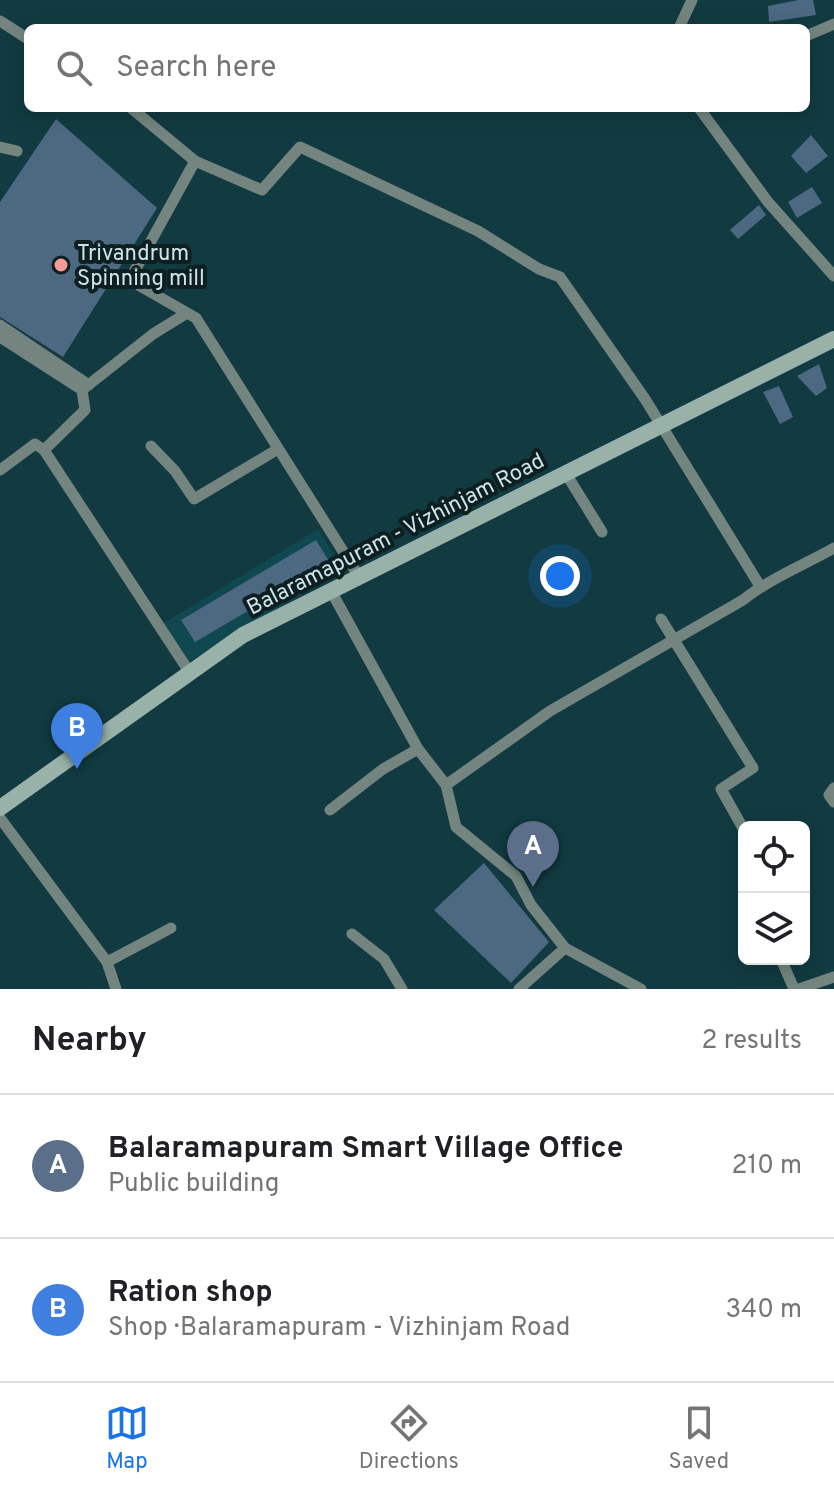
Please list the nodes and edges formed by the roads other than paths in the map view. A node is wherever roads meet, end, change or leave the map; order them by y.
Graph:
1 (692, 0) edge
2 (0, 21) edge
3 (681, 24) edge
4 (834, 24) edge
5 (810, 34) edge
6 (24, 36) edge
7 (136, 112) edge
8 (702, 112) edge
9 (0, 147) edge
10 (17, 151) dead end
11 (195, 161) junction
12 (834, 276) edge
13 (187, 313) junction
14 (0, 325) edge
15 (0, 337) edge
16 (834, 339) edge
17 (85, 388) junction
18 (661, 425) junction
19 (151, 446) dead end
20 (278, 449) junction
21 (44, 450) junction
22 (0, 470) edge
23 (565, 472) junction
24 (602, 532) dead end
25 (834, 548) edge
26 (358, 575) junction
27 (760, 586) junction
28 (330, 589) junction
29 (661, 619) dead end
30 (674, 640) junction
31 (190, 673) junction
32 (418, 749) junction
33 (446, 785) junction
34 (834, 788) edge
35 (834, 802) edge
36 (0, 808) edge
37 (330, 810) dead end
38 (0, 818) edge
39 (739, 821) edge
40 (171, 928) dead end
41 (352, 934) dead end
42 (565, 948) junction
43 (107, 962) junction
44 (784, 965) edge
45 (834, 977) edge
46 (116, 989) edge
47 (402, 989) edge
48 (519, 989) edge
49 (641, 989) edge
50 (797, 989) edge

1 - 3 street
2 - 6 street
4 - 5 street
7 - 11 street
8 - 12 street
9 - 10 street
11 - 13 street
11 - 18 street
13 - 17 street
13 - 20 street
14 - 17 street
15 - 17 street
16 - 18 main road, Balaramapuram - Vizhinjam Road
17 - 21 street
18 - 23 main road, Balaramapuram - Vizhinjam Road
18 - 27 street
19 - 20 street
20 - 26 street
21 - 22 street
21 - 31 street
23 - 24 street
23 - 26 main road, Balaramapuram - Vizhinjam Road
25 - 27 street
26 - 28 main road, Balaramapuram - Vizhinjam Road
27 - 30 street
28 - 31 main road, Balaramapuram - Vizhinjam Road
28 - 32 street
29 - 30 street
30 - 33 street
30 - 39 street
31 - 36 main road, Balaramapuram - Vizhinjam Road
32 - 33 street
32 - 37 street
33 - 42 street
34 - 35 street
38 - 43 street
40 - 43 street
41 - 47 street
42 - 48 street
42 - 49 street
43 - 46 street
44 - 50 street
45 - 50 street

